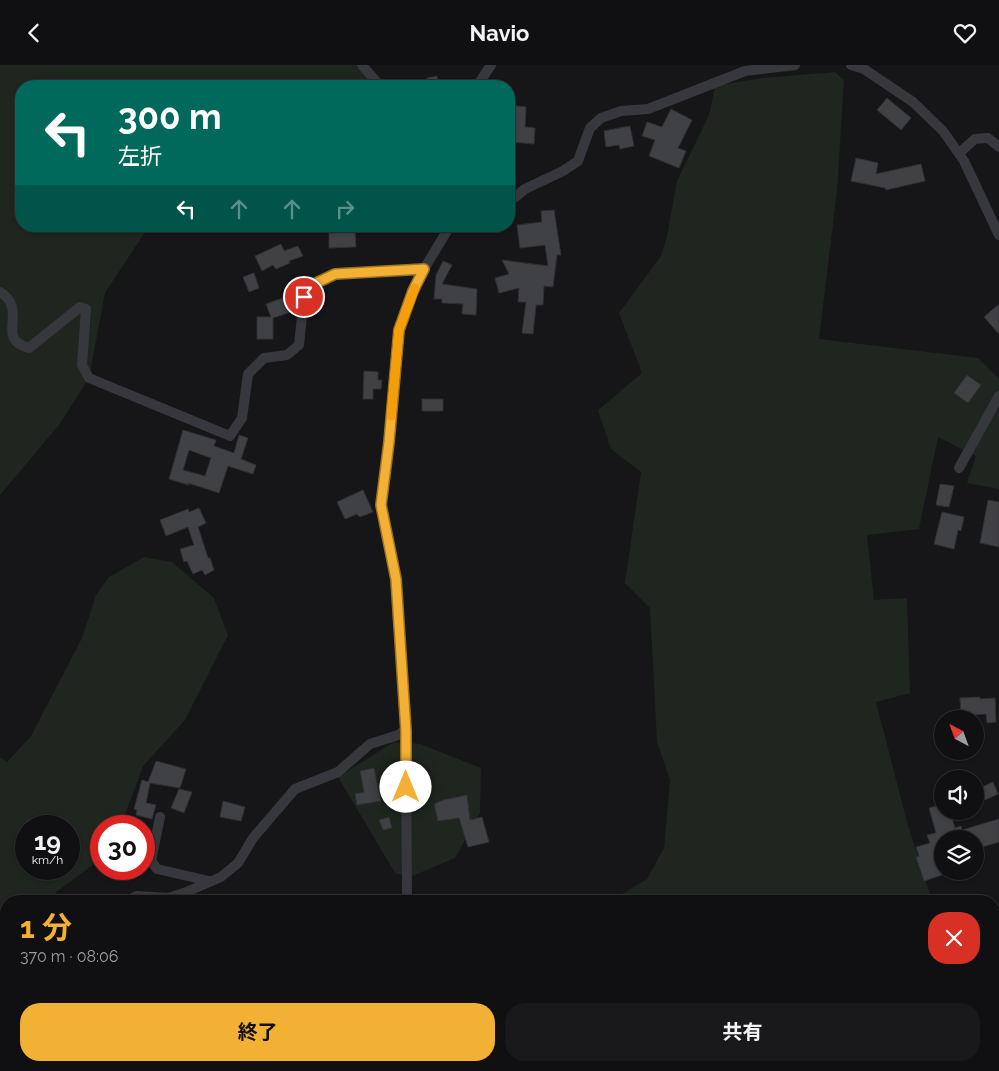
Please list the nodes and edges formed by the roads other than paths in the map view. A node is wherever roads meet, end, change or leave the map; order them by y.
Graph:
1 (362, 65) edge
2 (491, 65) edge
3 (795, 65) edge
4 (851, 65) edge
5 (375, 80) edge
6 (481, 80) edge
7 (999, 147) edge
8 (959, 153) junction
9 (515, 197) edge
10 (446, 232) edge
11 (999, 235) edge
12 (424, 269) junction
13 (0, 292) edge
14 (999, 396) edge
15 (959, 468) dead end
16 (406, 731) junction
17 (160, 817) dead end
18 (209, 881) junction
19 (178, 895) edge
20 (407, 895) edge

1 - 5 street
2 - 6 street
3 - 9 street
4 - 8 street
7 - 8 street
8 - 11 street
10 - 12 street
12 - 13 street
12 - 16 street
14 - 15 street
16 - 18 street
16 - 20 street
17 - 18 street
18 - 19 street

